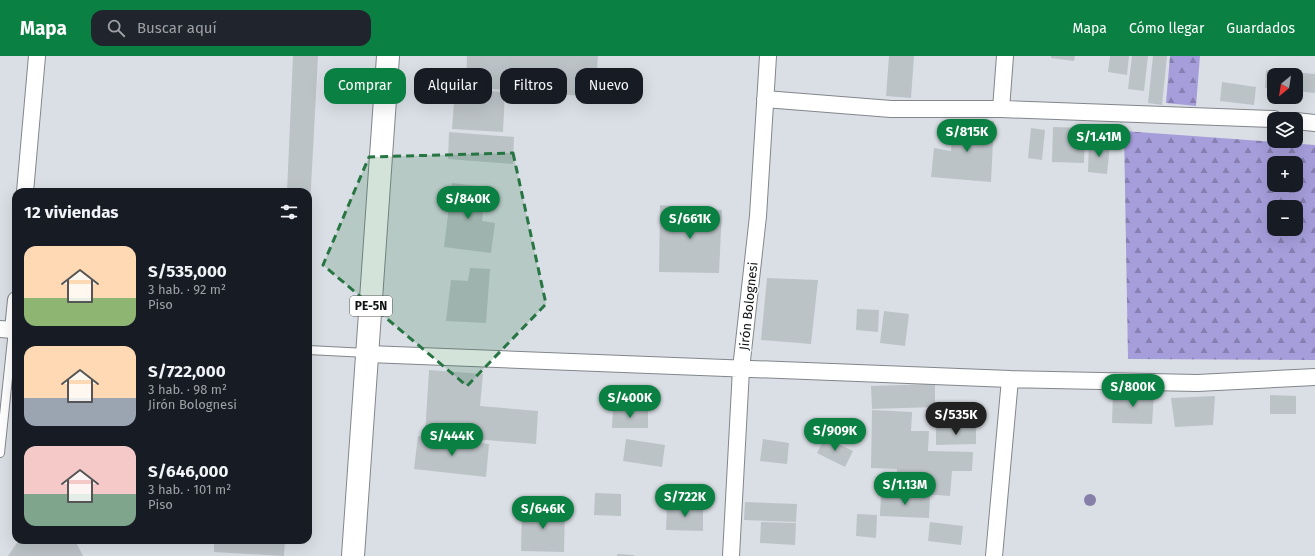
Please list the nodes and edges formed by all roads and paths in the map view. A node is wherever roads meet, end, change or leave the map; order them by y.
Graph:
1 (37, 56) edge
2 (388, 56) edge
3 (768, 56) edge
4 (1005, 56) edge
5 (765, 99) junction
6 (1001, 109) junction
7 (1267, 119) edge
8 (1303, 122) edge
9 (1315, 123) edge
10 (25, 188) edge
11 (12, 320) edge
12 (10, 330) edge
13 (312, 350) edge
14 (368, 354) junction
15 (741, 369) junction
16 (1315, 377) edge
17 (1010, 379) junction
18 (0, 454) edge
19 (353, 556) edge
20 (731, 556) edge
21 (994, 556) edge

1 - 10 street
2 - 14 highway, PE-5N
3 - 5 street, Jirón Bolognesi
4 - 6 street
5 - 6 street
5 - 15 street, Jirón Bolognesi
6 - 7 street
8 - 9 street
11 - 12 street
12 - 18 lane
13 - 14 lane
14 - 15 street
14 - 19 highway, PE-5N
15 - 17 street
15 - 20 street, Jirón Bolognesi
16 - 17 street
17 - 21 street

